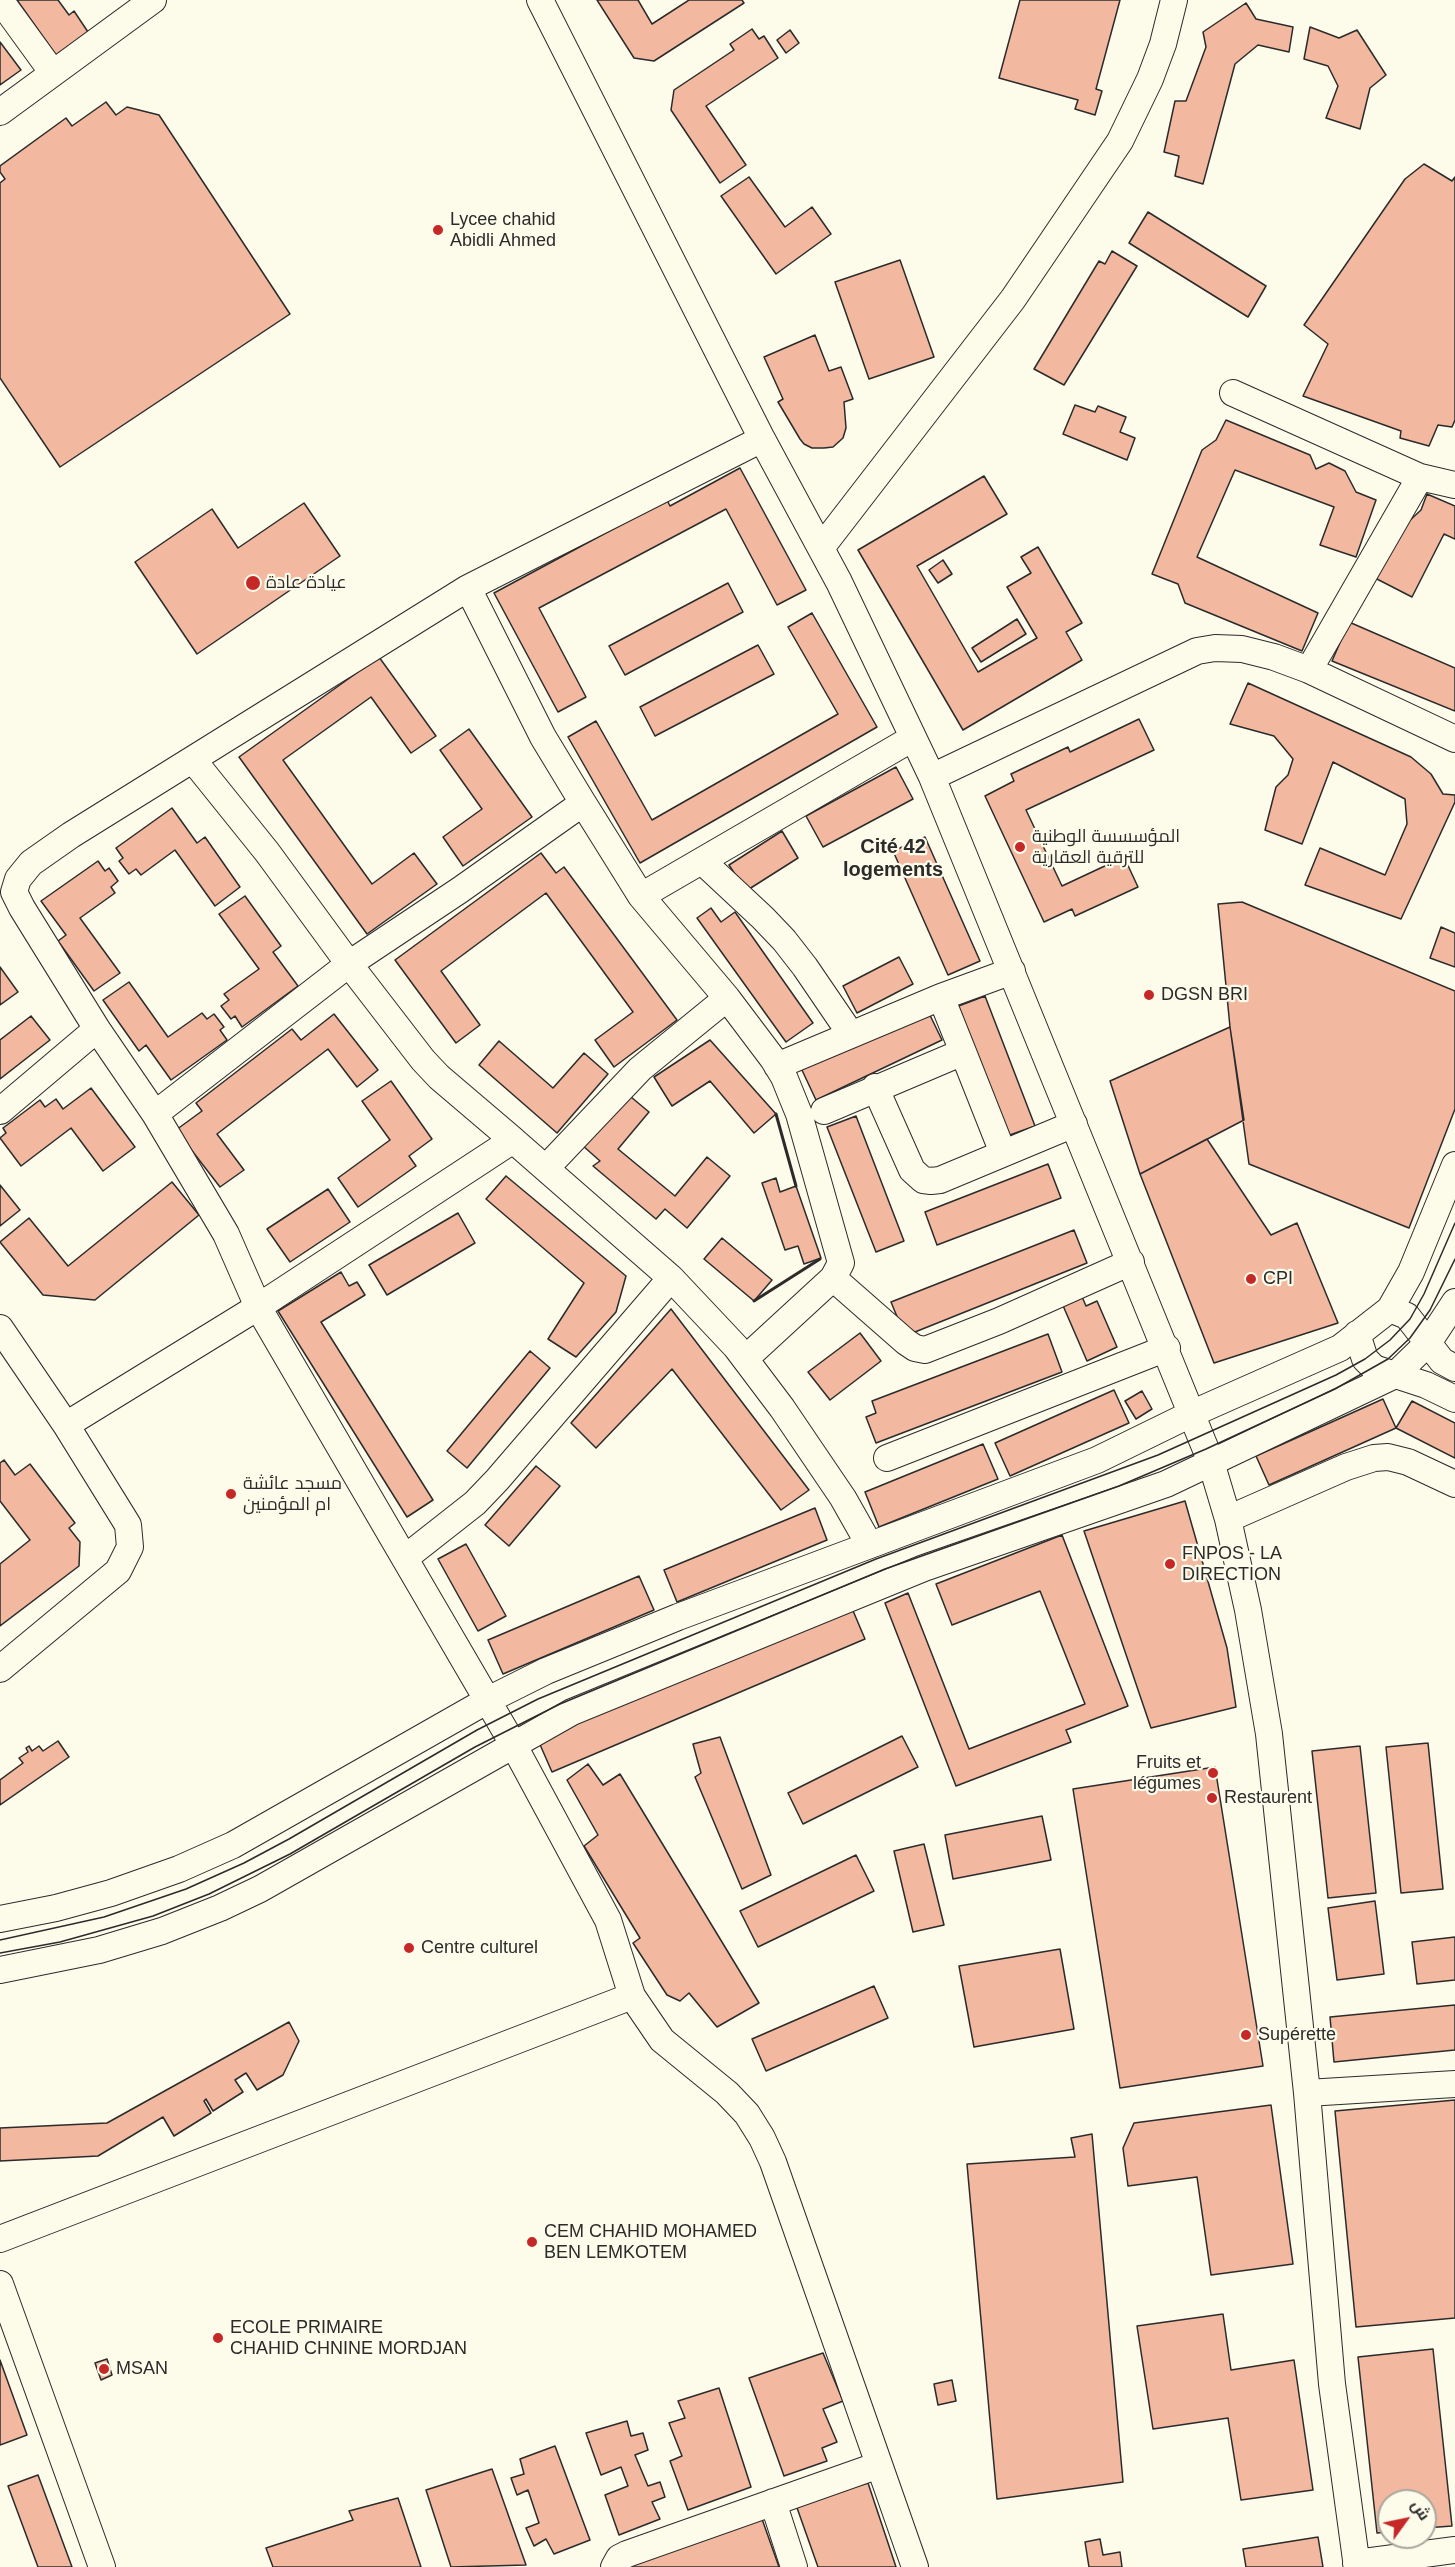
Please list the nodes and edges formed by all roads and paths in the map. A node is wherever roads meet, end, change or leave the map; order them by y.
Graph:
1 (0, 0) edge
2 (153, 0) edge
3 (540, 0) edge
4 (1174, 0) edge
5 (53, 73) junction
6 (0, 112) edge
7 (1233, 393) dead end
8 (762, 439) junction
9 (1420, 477) junction
10 (1455, 485) edge
11 (821, 549) junction
12 (468, 588) junction
13 (1309, 670) junction
14 (913, 738) junction
15 (1455, 739) edge
16 (193, 760) junction
17 (932, 777) junction
18 (583, 803) junction
19 (702, 861) junction
20 (641, 896) junction
21 (349, 964) junction
22 (1012, 971) junction
23 (941, 997) junction
24 (727, 998) junction
25 (98, 1029) junction
26 (850, 1033) junction
27 (963, 1052) junction
28 (777, 1066) junction
29 (875, 1087) junction
30 (824, 1111) dead end
31 (0, 1112) edge
32 (155, 1114) junction
33 (1074, 1124) junction
34 (513, 1140) junction
35 (1003, 1153) junction
36 (1455, 1166) edge
37 (547, 1167) junction
38 (1131, 1262) junction
39 (671, 1278) junction
40 (833, 1278) junction
41 (1455, 1302) edge
42 (258, 1307) junction
43 (1390, 1309) junction
44 (0, 1328) edge
45 (1357, 1334) junction
46 (1428, 1343) junction
47 (1167, 1348) junction
48 (745, 1359) junction
49 (1455, 1368) edge
50 (1395, 1375) junction
51 (1455, 1399) edge
52 (1191, 1414) junction
53 (66, 1425) junction
54 (887, 1458) dead end
55 (1211, 1462) junction
56 (1455, 1484) edge
57 (1228, 1519) junction
58 (869, 1544) junction
59 (405, 1558) junction
60 (0, 1670) edge
61 (488, 1700) junction
62 (513, 1744) junction
63 (0, 1919) edge
64 (0, 1970) edge
65 (632, 1996) junction
66 (1455, 2084) edge
67 (1307, 2093) junction
68 (0, 2239) edge
69 (0, 2284) edge
70 (879, 2465) junction
71 (773, 2502) junction
72 (1455, 2550) edge
73 (1357, 2565) edge
74 (102, 2567) edge
75 (614, 2567) edge
76 (794, 2567) edge
77 (915, 2567) edge

1 - 5 street
2 - 5 street
3 - 8 street
4 - 11 street
5 - 6 street
7 - 9 street
8 - 11 street
8 - 12 street
9 - 10 street
9 - 13 street
11 - 14 street
12 - 16 street
12 - 18 street
13 - 15 street
13 - 17 street
14 - 17 street
14 - 19 street
16 - 21 street
16 - 25 street
17 - 22 street
18 - 20 street
18 - 21 street
19 - 20 street
19 - 26 street
20 - 24 street
21 - 32 street
21 - 34 street
22 - 23 street
22 - 33 street
23 - 26 street
23 - 27 street
24 - 28 street
24 - 37 street
25 - 31 street
25 - 32 street
26 - 28 street
27 - 29 street
27 - 35 street
28 - 40 street
29 - 30 street
29 - 35 street
32 - 42 street
33 - 35 street
33 - 38 street
34 - 37 street
34 - 42 street
36 - 43 street
37 - 39 street
38 - 40 street
38 - 47 street
39 - 48 street
39 - 59 street
40 - 48 street
41 - 46 street
42 - 53 street
42 - 59 street
43 - 45 street
43 - 46 street
44 - 53 street
45 - 50 street
45 - 52 street
46 - 49 street
46 - 50 street
47 - 52 street
47 - 54 street
48 - 58 street
50 - 51 street
50 - 55 street
52 - 55 street
52 - 58 street
53 - 60 street
55 - 57 street
55 - 62 street
56 - 57 street
57 - 67 street
58 - 61 street
59 - 61 street
61 - 62 street
61 - 63 street
62 - 64 street
62 - 65 street
65 - 68 street
65 - 70 street
66 - 67 street
67 - 73 street
69 - 74 street
70 - 71 street
70 - 77 street
71 - 75 street
71 - 76 street
72 - 73 street

